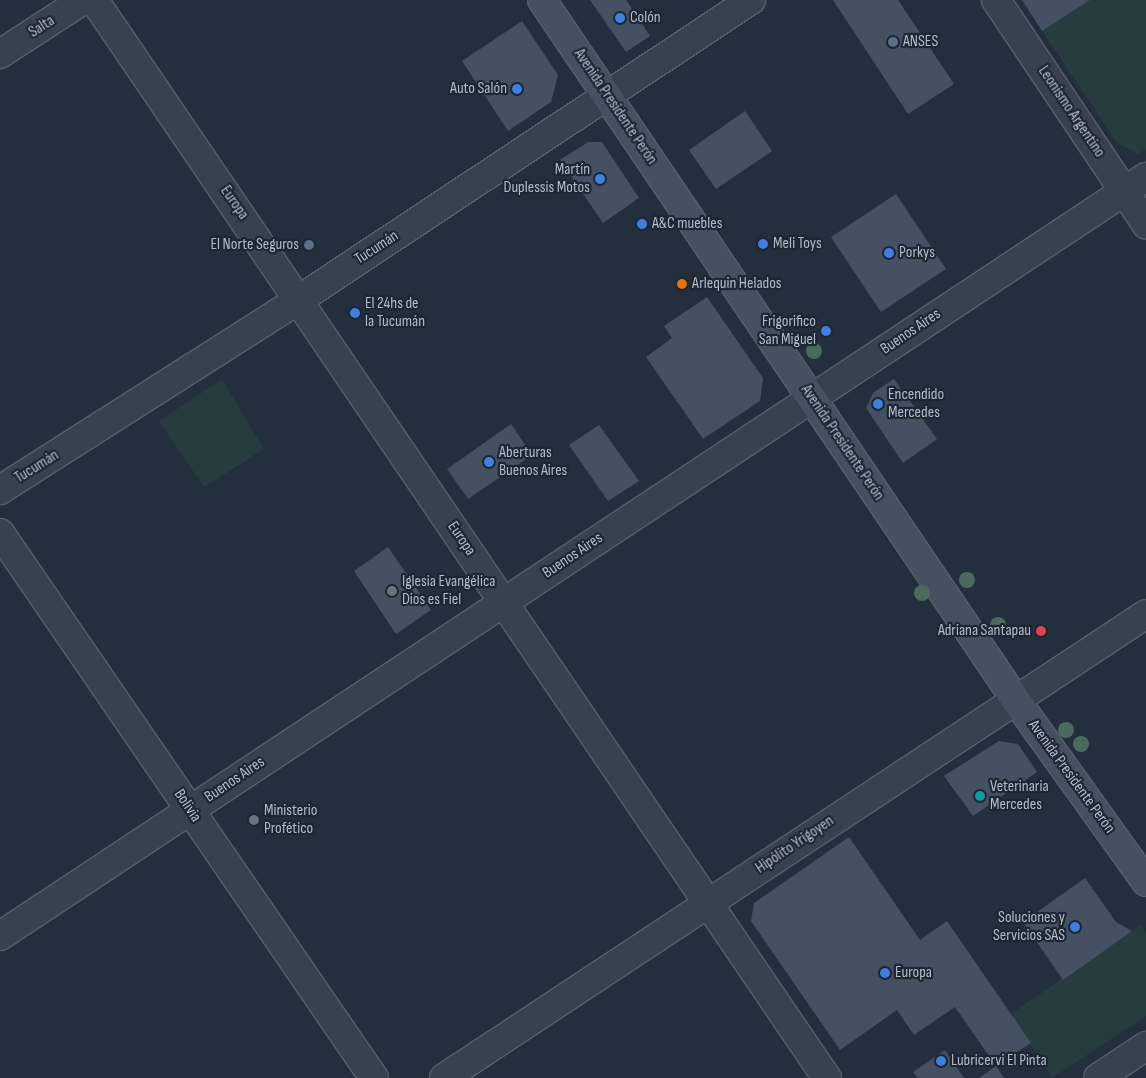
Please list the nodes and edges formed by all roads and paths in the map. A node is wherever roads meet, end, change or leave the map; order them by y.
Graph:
1 (83, 0) edge
2 (94, 0) edge
3 (542, 0) edge
4 (751, 0) edge
5 (996, 0) edge
6 (0, 54) edge
7 (607, 96) junction
8 (1146, 177) edge
9 (1124, 191) junction
10 (1146, 224) edge
11 (300, 299) junction
12 (811, 398) junction
13 (0, 490) edge
14 (0, 533) edge
15 (504, 602) junction
16 (1146, 614) edge
17 (1015, 699) junction
18 (190, 810) junction
19 (1146, 882) edge
20 (708, 903) junction
21 (0, 936) edge
22 (1146, 1046) edge
23 (374, 1078) edge
24 (444, 1078) edge
25 (827, 1078) edge
26 (1098, 1078) edge

1 - 6 street, Salta
2 - 11 street, Europa
3 - 7 main road, Avenida Presidente Perón
4 - 7 street, Tucumán
5 - 9 street, Leonismo Argentino
7 - 11 street, Tucumán
7 - 12 main road, Avenida Presidente Perón
8 - 9 street, Buenos Aires
9 - 10 street, Leonismo Argentino
9 - 12 street, Buenos Aires
11 - 13 street, Tucumán
11 - 15 street, Europa
12 - 15 street, Buenos Aires
12 - 17 main road, Avenida Presidente Perón
14 - 18 street, Bolivia
15 - 18 street, Buenos Aires
15 - 20 street, Europa
16 - 17 street, Hipólito Yrigoyen
17 - 19 main road, Avenida Presidente Perón
17 - 20 street, Hipólito Yrigoyen
18 - 21 street, Buenos Aires
18 - 23 street, Bolivia
20 - 24 street, Hipólito Yrigoyen
20 - 25 street, Europa
22 - 26 street

